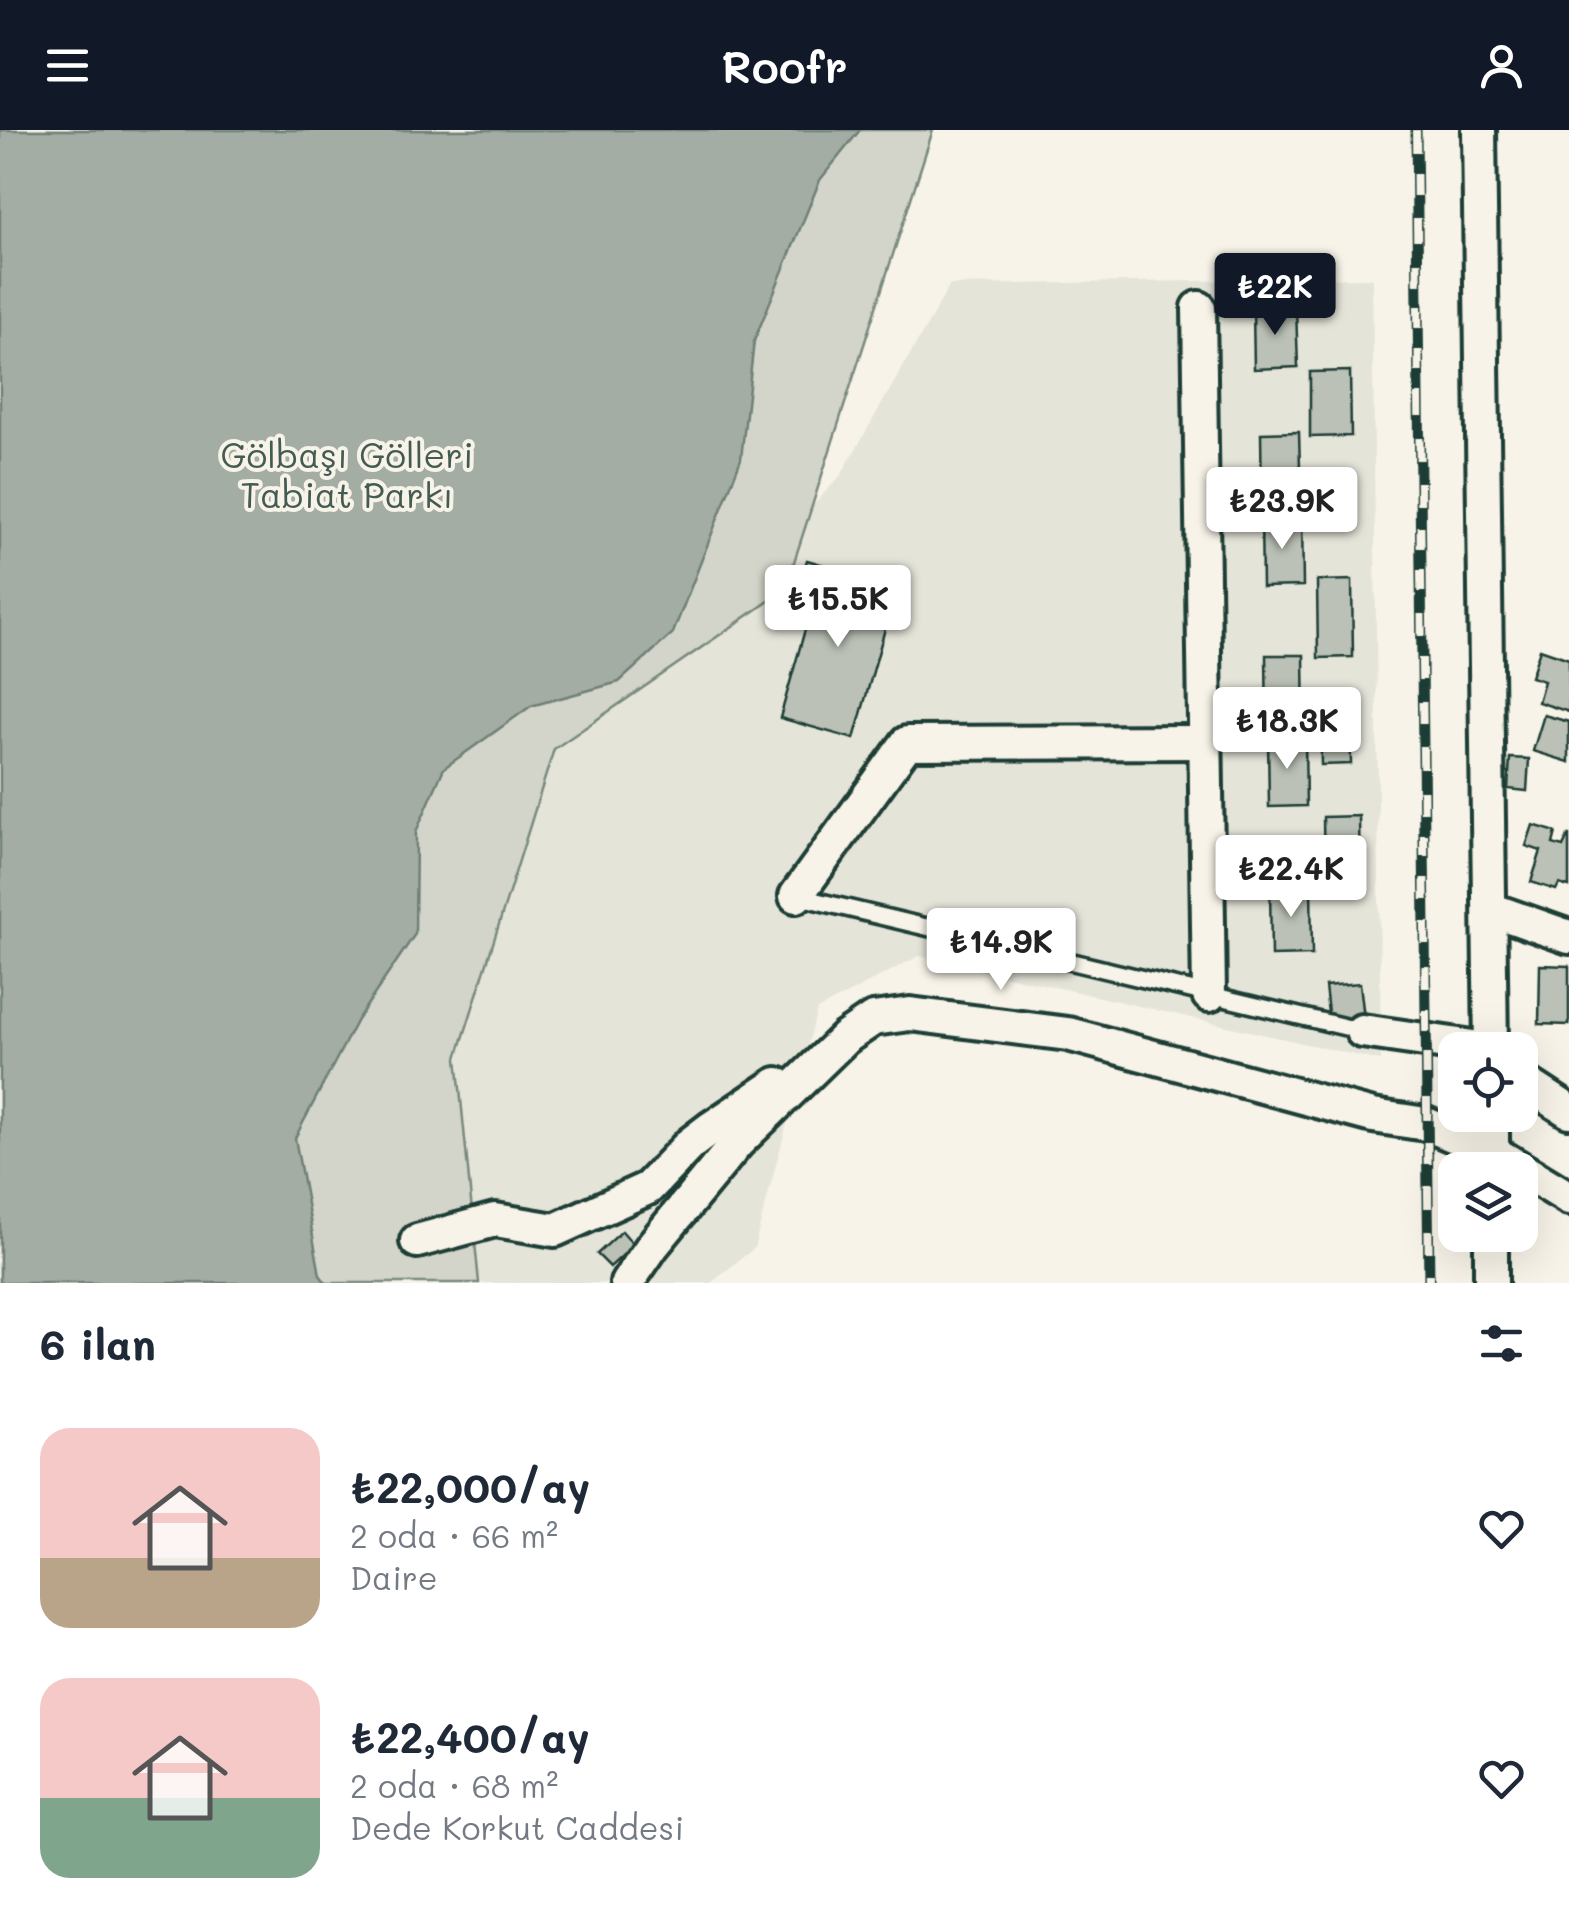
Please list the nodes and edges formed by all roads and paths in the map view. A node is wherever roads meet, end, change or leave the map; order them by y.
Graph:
1 (1479, 130) edge
2 (1198, 308) dead end
3 (1205, 742) junction
4 (796, 896) joint
5 (1490, 909) junction
6 (1569, 937) edge
7 (1209, 995) junction
8 (1362, 1032) joint
9 (1491, 1032) edge
10 (845, 1038) junction
11 (1438, 1042) edge
12 (1538, 1091) edge
13 (1569, 1111) edge
14 (1476, 1152) edge
15 (1538, 1183) edge
16 (1569, 1198) edge
17 (417, 1242) dead end
18 (1491, 1252) edge
19 (626, 1283) edge
20 (1491, 1283) edge

1 - 5 street
2 - 3 street
3 - 4 street
3 - 7 street
4 - 7 lane
5 - 6 street
5 - 9 street
7 - 8 lane
8 - 11 street
10 - 14 street
10 - 17 street
10 - 19 street
12 - 13 street
15 - 16 street
18 - 20 street

